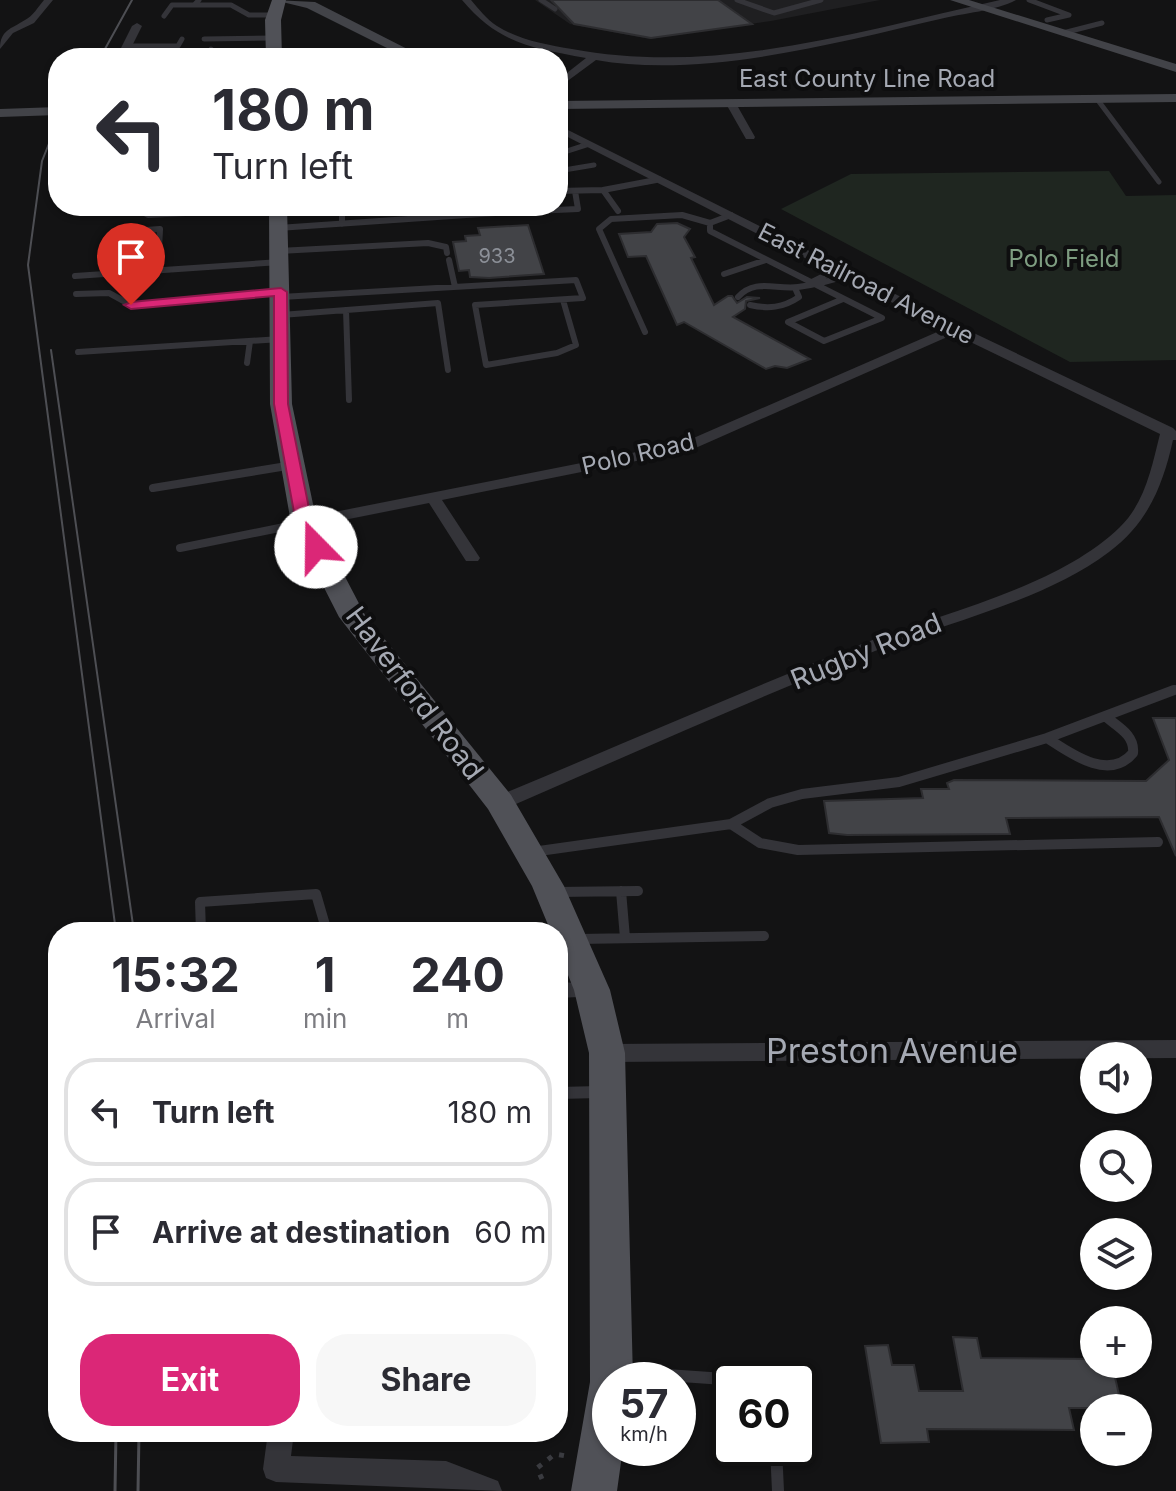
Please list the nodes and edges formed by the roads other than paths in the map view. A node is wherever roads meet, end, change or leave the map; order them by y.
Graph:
1 (49, 0) edge
2 (199, 0) edge
3 (466, 0) edge
4 (541, 0) edge
5 (737, 0) edge
6 (821, 0) edge
7 (956, 0) edge
8 (1012, 0) edge
9 (1029, 0) edge
10 (194, 5) junction
11 (278, 5) edge
12 (750, 5) junction
13 (979, 7) junction
14 (730, 8) dead end
15 (555, 9) dead end
16 (164, 16) dead end
17 (1047, 20) dead end
18 (1102, 23) dead end
19 (137, 26) dead end
20 (1063, 33) junction
21 (273, 38) junction
22 (182, 39) dead end
23 (204, 39) dead end
24 (0, 46) edge
25 (127, 46) joint
26 (274, 48) edge
27 (398, 48) edge
28 (559, 48) edge
29 (568, 50) edge
30 (593, 57) junction
31 (1176, 68) edge
32 (568, 77) edge
33 (1176, 98) edge
34 (1097, 99) junction
35 (730, 102) junction
36 (568, 105) edge
37 (48, 111) edge
38 (0, 113) edge
39 (568, 133) edge
40 (750, 137) dead end
41 (589, 144) junction
42 (568, 151) edge
43 (594, 165) dead end
44 (568, 169) edge
45 (660, 179) junction
46 (1159, 182) dead end
47 (603, 190) junction
48 (568, 191) edge
49 (575, 191) junction
50 (568, 209) edge
51 (618, 211) dead end
52 (731, 215) junction
53 (156, 216) edge
54 (342, 216) edge
55 (432, 216) edge
56 (710, 223) junction
57 (342, 224) junction
58 (279, 231) edge
59 (117, 232) dead end
60 (159, 250) junction
61 (115, 253) dead end
62 (766, 260) junction
63 (158, 270) junction
64 (841, 272) junction
65 (724, 274) dead end
66 (75, 276) dead end
67 (812, 282) junction
68 (455, 287) junction
69 (795, 288) junction
70 (76, 294) dead end
71 (738, 297) dead end
72 (843, 299) junction
73 (563, 300) junction
74 (281, 302) junction
75 (750, 305) dead end
76 (346, 310) junction
77 (954, 329) junction
78 (645, 332) dead end
79 (281, 339) junction
80 (250, 341) junction
81 (78, 352) dead end
82 (247, 363) dead end
83 (448, 370) dead end
84 (349, 400) dead end
85 (1172, 434) edge
86 (293, 465) junction
87 (153, 488) dead end
88 (433, 498) junction
89 (304, 523) junction
90 (180, 548) dead end
91 (472, 558) dead end
92 (1176, 689) edge
93 (1106, 717) junction
94 (1047, 738) junction
95 (500, 803) junction
96 (731, 824) junction
97 (1158, 842) dead end
98 (528, 852) junction
99 (621, 891) junction
100 (638, 891) dead end
101 (551, 892) junction
102 (201, 922) edge
103 (324, 922) edge
104 (564, 922) edge
105 (568, 932) edge
106 (764, 936) dead end
107 (625, 938) junction
108 (571, 939) junction
109 (575, 990) edge
110 (1176, 1049) edge
111 (608, 1072) junction
112 (568, 1089) edge
113 (611, 1362) edge
114 (280, 1442) edge
115 (598, 1466) edge
116 (777, 1466) edge
117 (488, 1491) edge
118 (594, 1491) edge
119 (778, 1491) edge

1 - 24 street
2 - 10 lane
3 - 28 street
4 - 15 lane
5 - 12 lane
6 - 12 lane
7 - 13 street
8 - 13 street
9 - 17 lane
10 - 11 lane
10 - 16 lane
11 - 21 main road
11 - 27 street
12 - 14 lane
13 - 20 street
13 - 30 street
18 - 20 lane
19 - 25 street
20 - 31 street
21 - 23 lane
21 - 26 main road
22 - 25 lane
29 - 30 street
30 - 32 street
33 - 34 street, East County Line Road
34 - 35 street, East County Line Road
34 - 46 lane
35 - 36 street, East County Line Road
35 - 40 street
37 - 38 street
39 - 41 street, East Railroad Avenue
41 - 42 lane
41 - 45 street, East Railroad Avenue
43 - 44 lane
45 - 47 lane
45 - 52 street, East Railroad Avenue
47 - 49 lane
47 - 51 lane
48 - 49 lane
49 - 50 lane
52 - 56 lane
52 - 64 street, East Railroad Avenue
53 - 58 lane
54 - 57 lane
55 - 57 lane
56 - 62 lane
56 - 78 lane
57 - 58 lane
58 - 63 lane
58 - 68 lane
58 - 74 main road, Haverford Road
59 - 60 lane
60 - 61 lane
60 - 63 lane
62 - 65 lane
62 - 67 lane
63 - 66 lane
64 - 67 lane
64 - 67 lane
64 - 77 street, East Railroad Avenue
67 - 69 lane
67 - 72 lane
68 - 73 lane
68 - 74 lane
69 - 71 lane
69 - 75 lane
70 - 74 lane
72 - 72 lane
73 - 73 lane
74 - 76 lane
74 - 79 main road, Haverford Road
76 - 83 lane
76 - 84 lane
77 - 85 street, East Railroad Avenue
77 - 88 street, Polo Road
79 - 80 lane
79 - 86 main road, Haverford Road
80 - 81 lane
80 - 82 lane
85 - 95 street, Rugby Road
86 - 87 lane
86 - 89 main road, Haverford Road
88 - 89 street, Polo Road
88 - 91 street
89 - 90 lane
89 - 95 main road, Haverford Road
92 - 93 lane
93 - 94 lane
93 - 94 lane
94 - 96 lane
95 - 98 main road, Haverford Road
96 - 97 lane
96 - 98 lane
98 - 101 main road, Haverford Road
99 - 100 lane
99 - 101 lane
99 - 107 lane
101 - 104 main road, Haverford Road
102 - 103 lane
105 - 108 main road, Haverford Road
106 - 107 lane
107 - 108 lane
108 - 109 main road, Haverford Road
109 - 111 main road, Haverford Road
110 - 111 street, Preston Avenue
111 - 112 lane
111 - 113 main road, Haverford Road
114 - 117 street
115 - 118 main road, Haverford Road
116 - 119 lane

